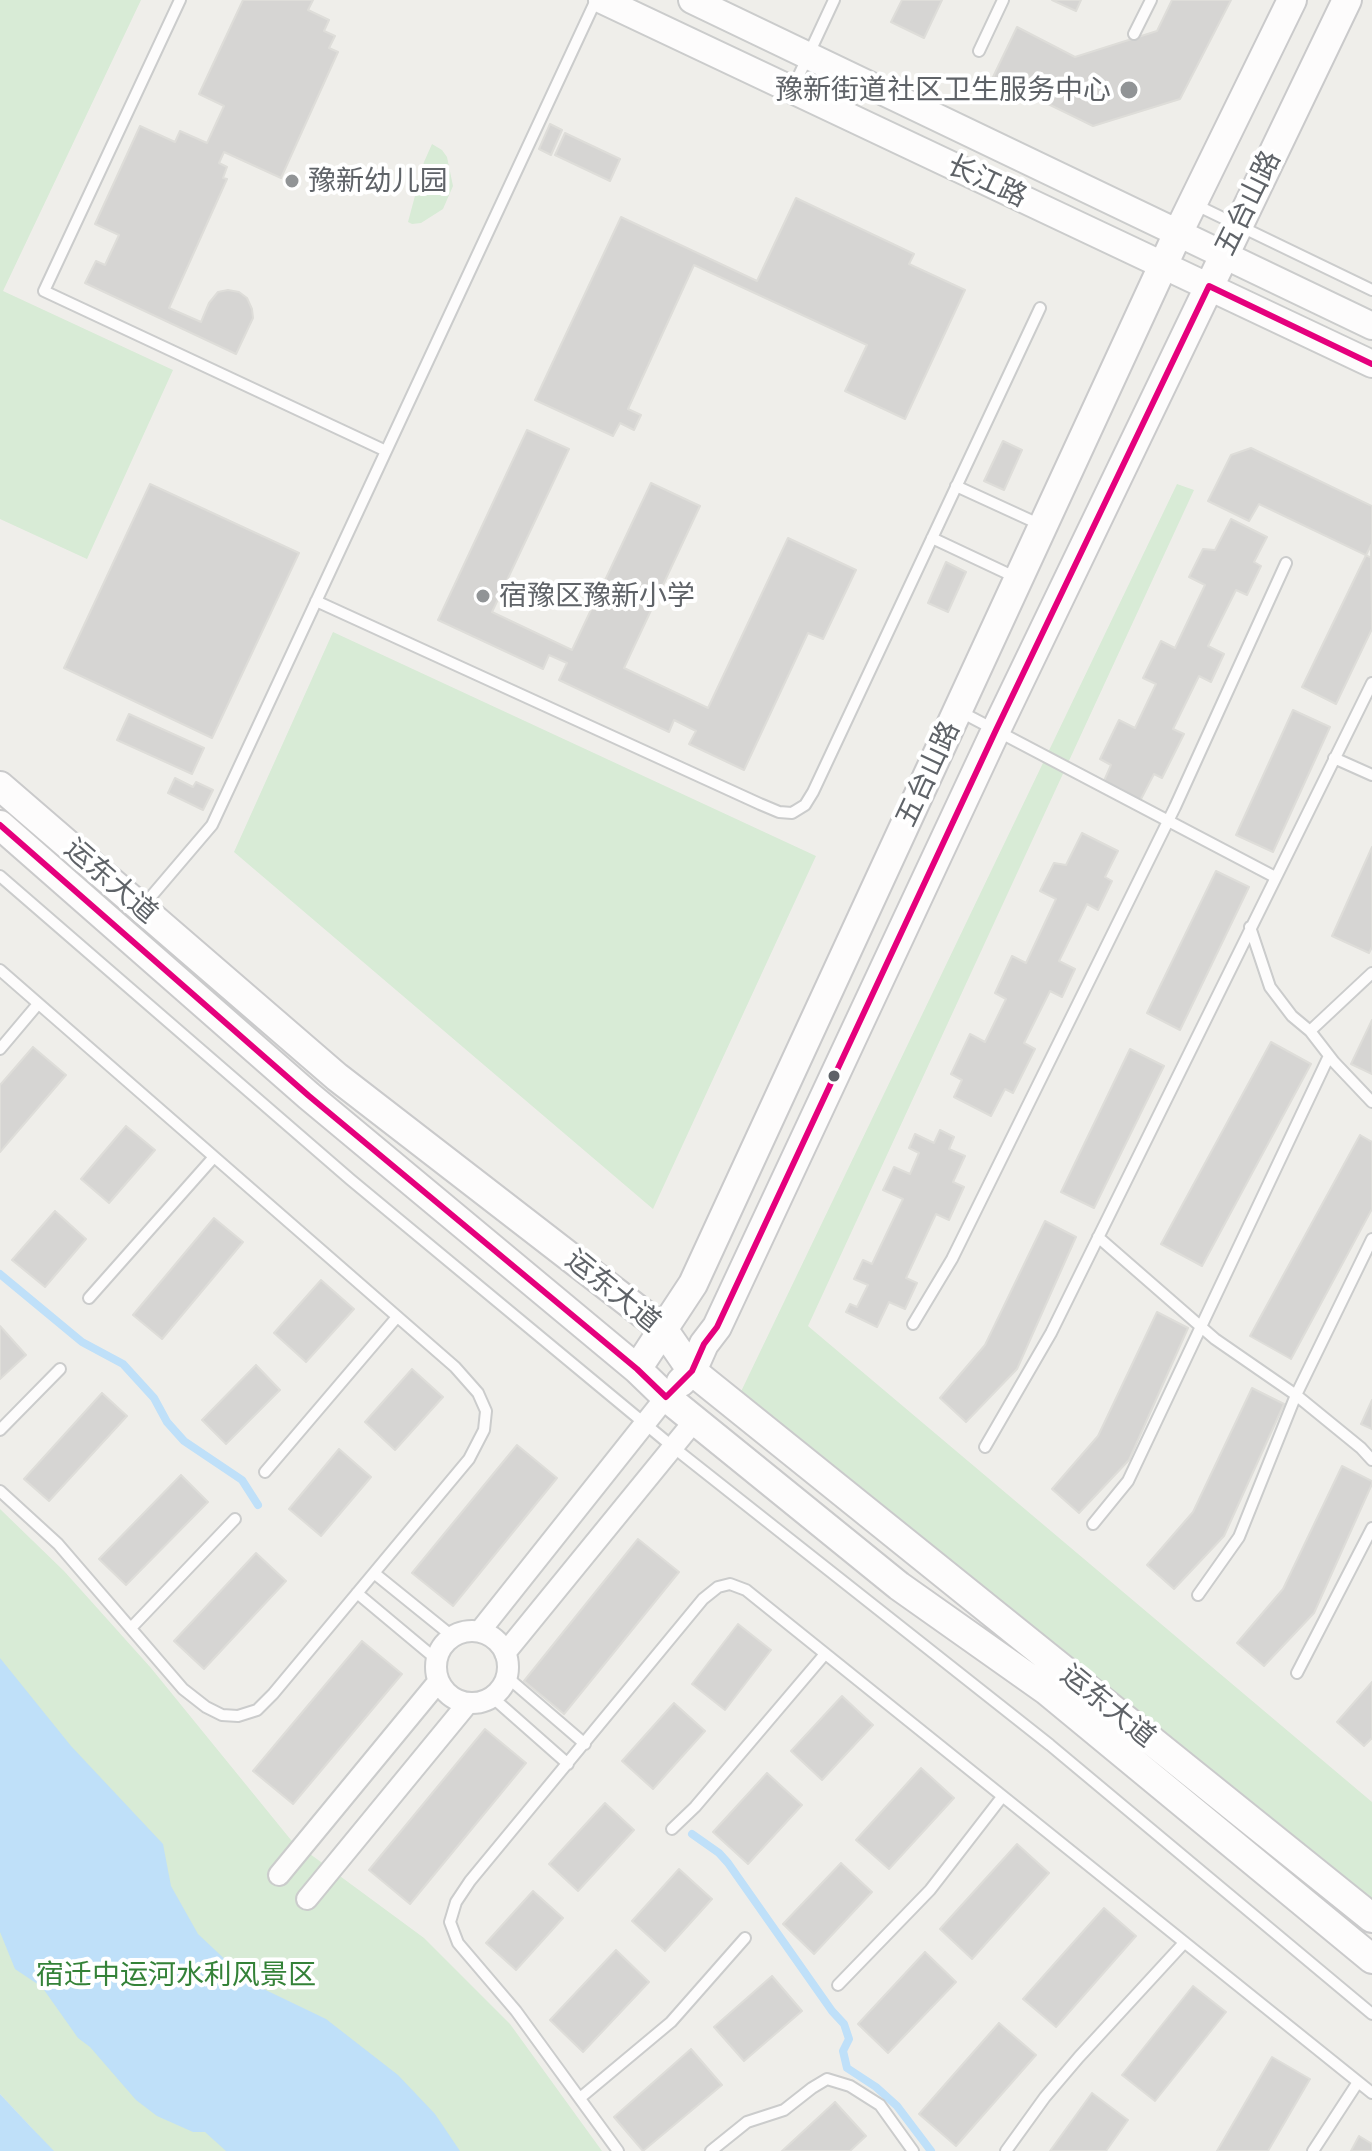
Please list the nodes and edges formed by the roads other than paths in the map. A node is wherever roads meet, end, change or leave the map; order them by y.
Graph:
1 (180, 0) edge
2 (596, 0) edge
3 (602, 0) edge
4 (692, 0) edge
5 (834, 0) edge
6 (1003, 0) edge
7 (1151, 0) edge
8 (1292, 0) edge
9 (1347, 0) edge
10 (1134, 34) dead end
11 (979, 51) dead end
12 (808, 56) junction
13 (792, 89) junction
14 (1192, 203) junction
15 (1238, 225) junction
16 (1178, 233) junction
17 (1223, 255) junction
18 (1163, 264) junction
19 (1209, 286) junction
20 (1372, 290) edge
21 (1040, 308) dead end
22 (1372, 326) edge
23 (1372, 364) edge
24 (386, 451) junction
25 (956, 486) junction
26 (1043, 526) junction
27 (932, 538) junction
28 (1286, 563) dead end
29 (1018, 578) junction
30 (316, 601) junction
31 (1372, 683) edge
32 (957, 710) junction
33 (996, 730) junction
34 (1334, 758) junction
35 (1372, 775) edge
36 (0, 786) edge
37 (1167, 822) junction
38 (0, 825) edge
39 (0, 876) edge
40 (1275, 877) junction
41 (142, 908) junction
42 (1250, 927) junction
43 (0, 970) edge
44 (1372, 973) edge
45 (38, 1004) junction
46 (1310, 1031) junction
47 (0, 1049) edge
48 (1329, 1056) junction
49 (1372, 1102) edge
50 (214, 1157) junction
51 (1098, 1237) junction
52 (1372, 1239) edge
53 (89, 1298) dead end
54 (397, 1317) junction
55 (913, 1324) dead end
56 (1202, 1328) junction
57 (663, 1329) junction
58 (60, 1369) dead end
59 (637, 1369) junction
60 (692, 1371) junction
61 (1296, 1395) junction
62 (666, 1397) junction
63 (695, 1420) junction
64 (645, 1424) junction
65 (0, 1430) edge
66 (673, 1447) junction
67 (985, 1447) dead end
68 (1372, 1460) edge
69 (265, 1472) dead end
70 (0, 1491) edge
71 (235, 1519) dead end
72 (1093, 1524) dead end
73 (1372, 1528) edge
74 (374, 1573) junction
75 (357, 1593) junction
76 (1198, 1595) dead end
77 (131, 1628) junction
78 (480, 1631) junction
79 (452, 1636) junction
80 (505, 1653) junction
81 (825, 1654) junction
82 (436, 1659) junction
83 (1297, 1673) dead end
84 (507, 1677) junction
85 (438, 1682) junction
86 (492, 1697) junction
87 (468, 1703) junction
88 (585, 1744) junction
89 (568, 1764) junction
90 (1002, 1797) junction
91 (672, 1829) dead end
92 (279, 1875) dead end
93 (307, 1899) dead end
94 (1372, 1918) edge
95 (745, 1938) dead end
96 (1183, 1944) junction
97 (1372, 1959) edge
98 (838, 1985) dead end
99 (1372, 2014) edge
100 (1358, 2082) junction
101 (1372, 2093) edge
102 (580, 2098) junction
103 (618, 2151) edge
104 (711, 2151) edge
105 (913, 2151) edge
106 (1006, 2151) edge
107 (1313, 2151) edge

1 - 24 lane
2 - 24 lane
3 - 13 street, 长江路
4 - 12 street, 长江路
5 - 12 lane
6 - 11 lane
7 - 10 lane
8 - 14 main road, 五台山路
9 - 15 main road, 五台山路
12 - 13 lane
12 - 16 street, 长江路
13 - 18 street, 长江路
14 - 15 lane
14 - 16 main road, 五台山路
15 - 17 main road, 五台山路
15 - 20 lane
16 - 17 street, 长江路
16 - 18 main road, 五台山路
17 - 19 main road, 五台山路
17 - 22 street, 长江路
18 - 19 street, 长江路
18 - 26 main road, 五台山路
19 - 23 street, 长江路
19 - 33 main road, 五台山路
21 - 25 lane
24 - 30 lane
25 - 26 lane
25 - 27 lane
26 - 29 main road, 五台山路
27 - 29 lane
27 - 30 lane
28 - 37 lane
29 - 32 main road, 五台山路
30 - 41 lane
31 - 34 lane
32 - 33 lane
32 - 57 main road, 五台山路
33 - 37 lane
33 - 60 main road, 五台山路
34 - 35 lane
34 - 40 lane
36 - 41 main road, 运东大道
37 - 40 lane
37 - 55 lane
38 - 59 main road, 运东大道
39 - 64 lane
40 - 42 lane
41 - 57 main road, 运东大道
42 - 46 lane
42 - 51 lane
43 - 45 lane
44 - 46 lane
45 - 47 lane
45 - 50 lane
46 - 48 lane
48 - 49 lane
48 - 56 lane
50 - 53 lane
50 - 54 lane
51 - 56 lane
51 - 67 lane
52 - 61 lane
54 - 69 lane
54 - 74 lane
56 - 61 lane
56 - 72 lane
57 - 59 main road, 五台山路
57 - 60 main road, 运东大道
58 - 65 lane
59 - 62 main road, 运东大道
60 - 62 main road, 五台山路
60 - 94 main road, 运东大道
61 - 68 lane
61 - 76 lane
62 - 63 main road, 运东大道
62 - 64 street
63 - 66 street
63 - 97 main road, 运东大道
64 - 66 lane
64 - 78 street
66 - 80 street
66 - 99 lane
70 - 77 lane
71 - 77 lane
73 - 83 lane
74 - 75 lane
74 - 79 lane
75 - 77 lane
75 - 82 lane
78 - 79 street
78 - 80 street
79 - 82 street
80 - 84 street
81 - 88 lane
81 - 90 lane
81 - 91 lane
82 - 85 street
84 - 86 street
84 - 88 lane
85 - 87 street
85 - 92 street
86 - 87 street
86 - 89 lane
87 - 93 street
88 - 89 lane
89 - 102 lane
90 - 96 lane
90 - 98 lane
95 - 102 lane
96 - 100 lane
96 - 106 lane
100 - 101 lane
100 - 107 lane
102 - 103 lane
104 - 105 lane

